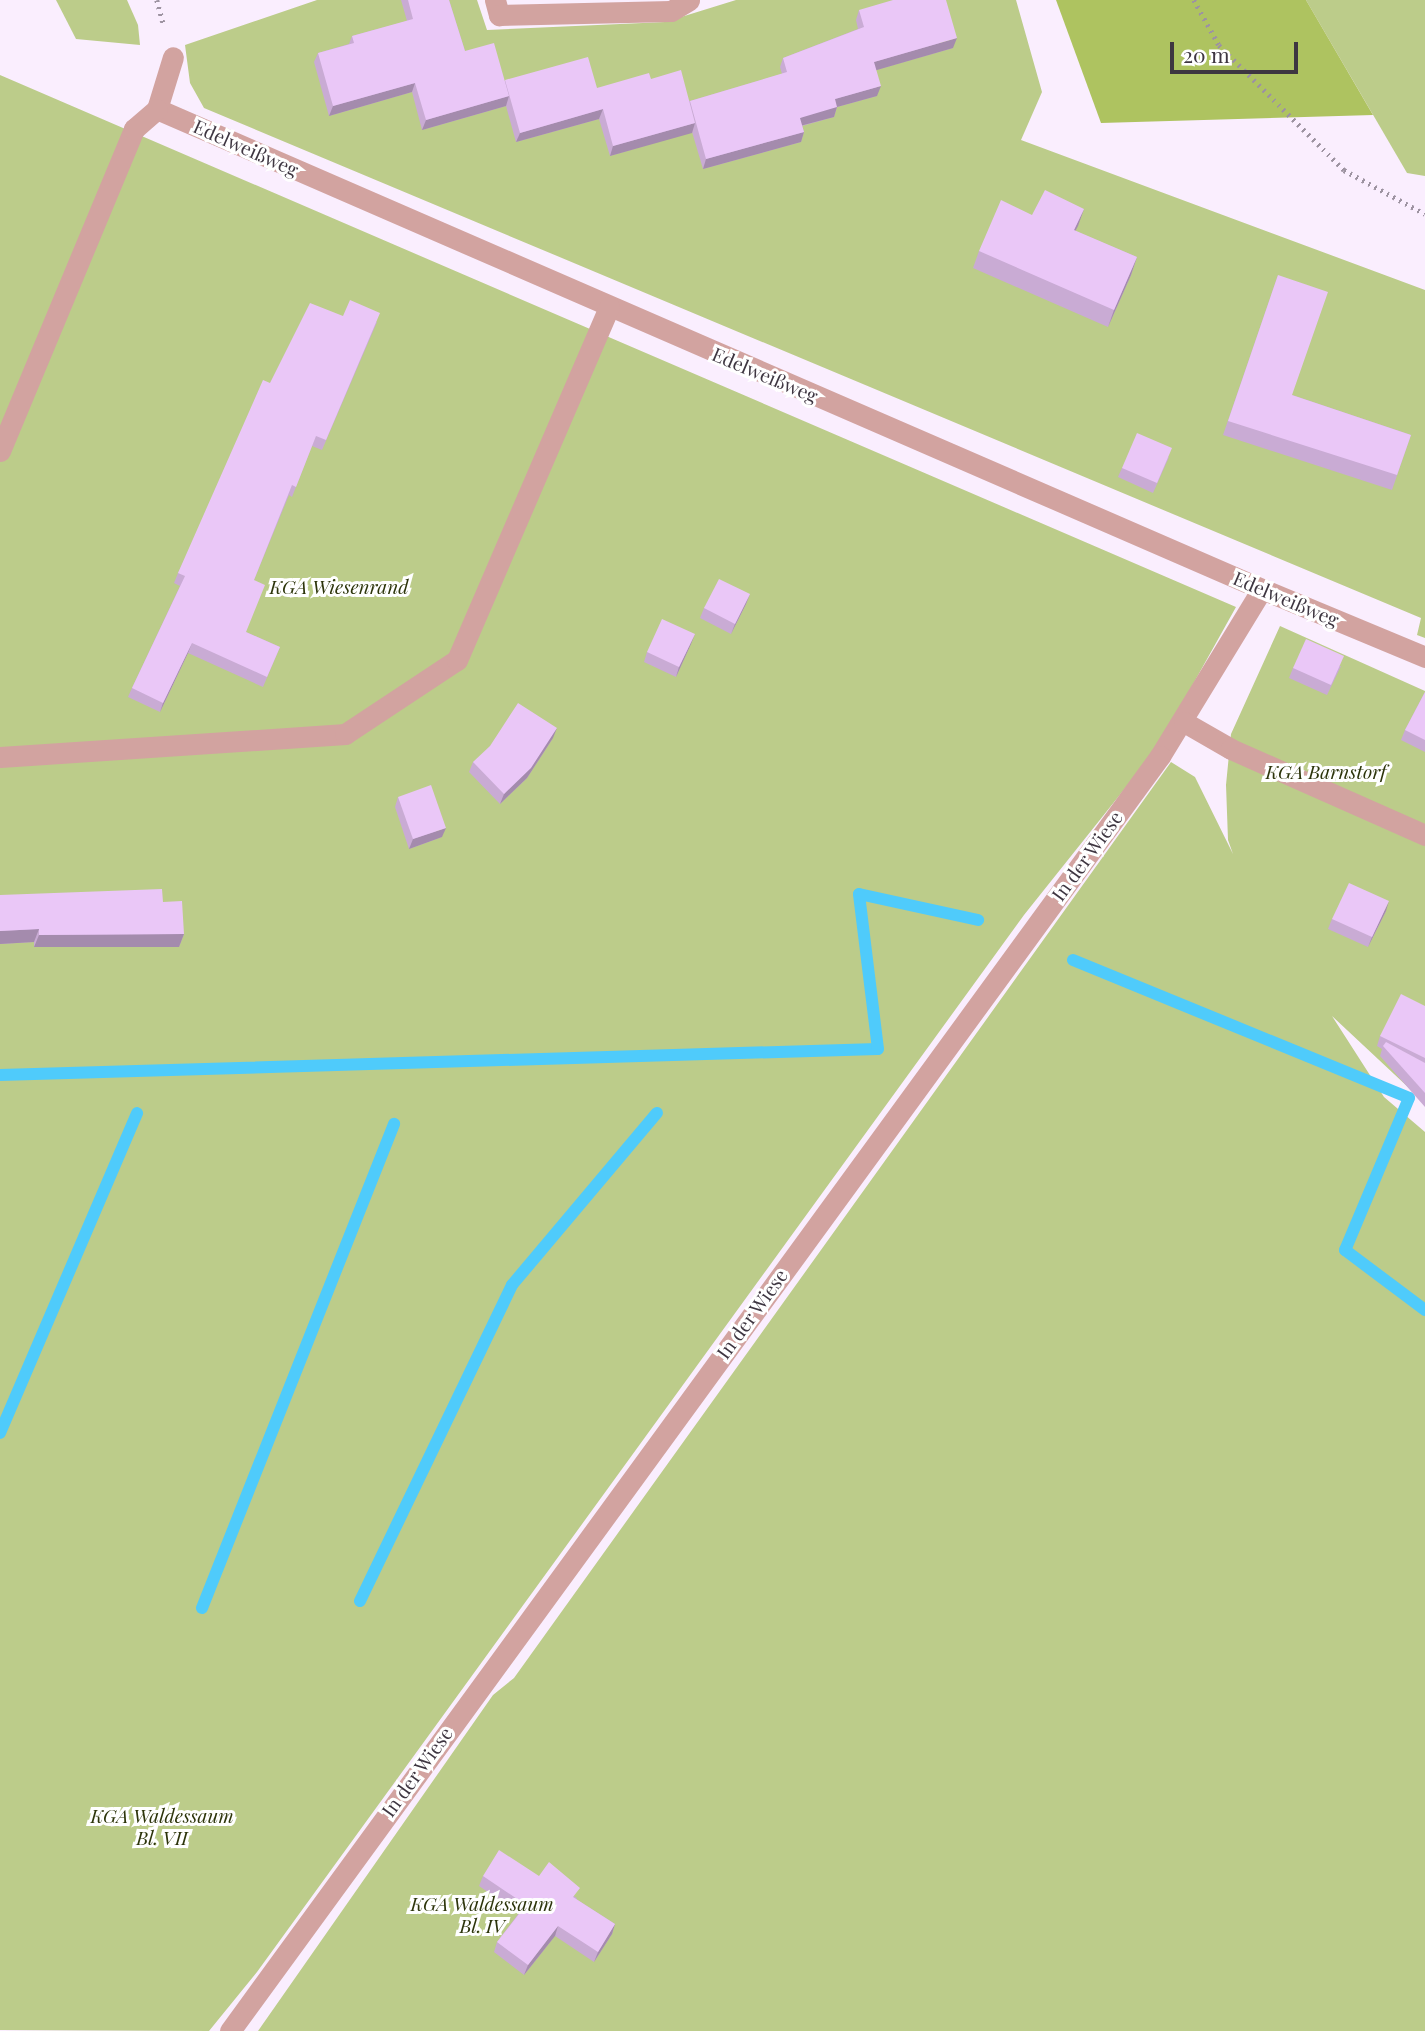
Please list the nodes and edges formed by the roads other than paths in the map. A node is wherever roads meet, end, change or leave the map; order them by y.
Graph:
1 (495, 0) edge
2 (689, 0) edge
3 (173, 57) dead end
4 (158, 109) junction
5 (609, 307) junction
6 (0, 452) edge
7 (1262, 589) junction
8 (1425, 657) edge
9 (1184, 722) junction
10 (0, 757) edge
11 (1425, 835) edge
12 (230, 2031) edge

1 - 2 street
3 - 4 street
4 - 5 street, Edelweißweg
4 - 6 street
5 - 7 street, Edelweißweg
5 - 10 street
7 - 8 street, Edelweißweg
7 - 9 street, In der Wiese
9 - 11 street
9 - 12 street, In der Wiese

